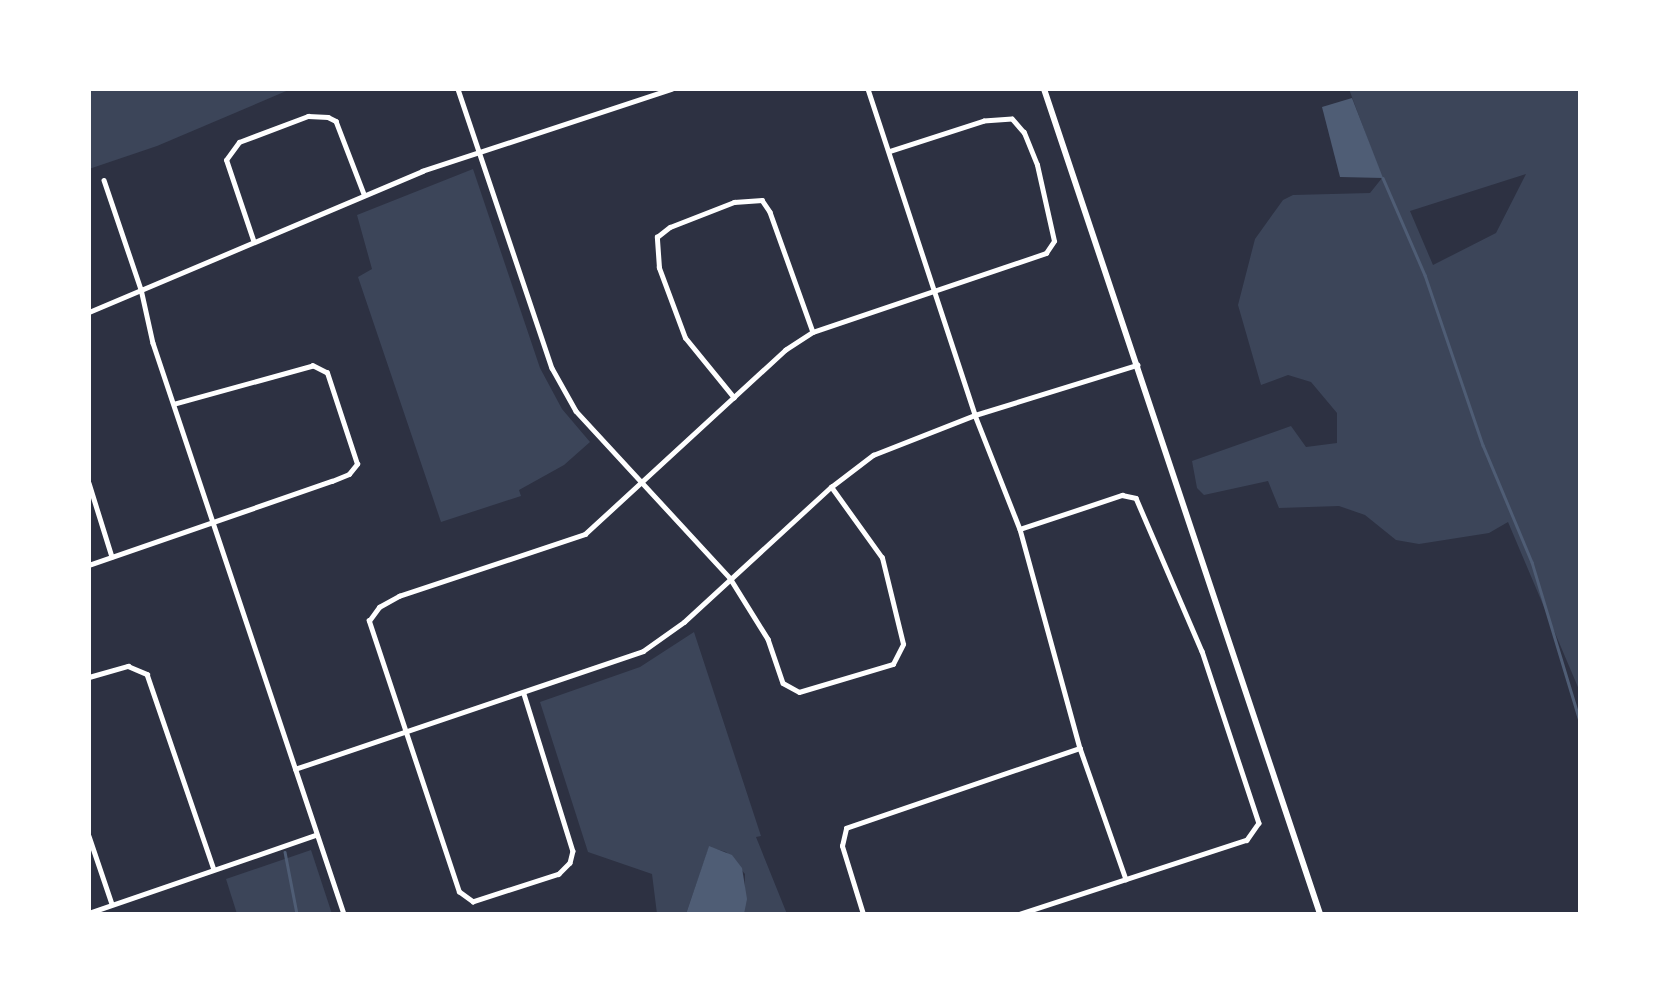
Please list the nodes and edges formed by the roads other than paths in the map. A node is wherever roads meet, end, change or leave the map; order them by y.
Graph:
1 (458, 89) edge
2 (671, 89) edge
3 (868, 89) edge
4 (1044, 89) edge
5 (891, 150) junction
6 (480, 151) junction
7 (104, 180) dead end
8 (364, 194) junction
9 (253, 240) junction
10 (141, 289) junction
11 (937, 289) junction
12 (89, 312) edge
13 (813, 332) junction
14 (1136, 365) junction
15 (734, 398) junction
16 (175, 404) junction
17 (975, 415) junction
18 (645, 482) junction
19 (89, 484) edge
20 (831, 487) junction
21 (213, 523) junction
22 (1020, 529) junction
23 (112, 557) junction
24 (89, 565) edge
25 (730, 578) junction
26 (89, 677) edge
27 (524, 694) junction
28 (403, 735) junction
29 (1080, 748) junction
30 (295, 769) junction
31 (316, 835) junction
32 (89, 836) edge
33 (213, 867) junction
34 (1126, 879) junction
35 (112, 904) junction
36 (89, 913) edge
37 (344, 914) edge
38 (863, 914) edge
39 (1021, 914) edge
40 (1320, 914) edge

1 - 6 street
2 - 6 street
3 - 5 street
4 - 14 main road
5 - 11 street
5 - 11 street
6 - 8 street
6 - 18 street
7 - 10 street
8 - 9 street
8 - 9 street
9 - 10 street
10 - 12 street
10 - 16 street
11 - 13 street
11 - 17 street
13 - 15 street
13 - 15 street
14 - 17 street
14 - 40 main road
15 - 18 street
16 - 21 street
16 - 21 street
17 - 20 street
17 - 22 street
18 - 25 street
18 - 28 street
19 - 23 street
20 - 25 street
20 - 25 street
21 - 23 street
21 - 30 street
22 - 29 street
22 - 34 street
23 - 24 street
25 - 27 street
26 - 33 street
27 - 28 street
27 - 28 street
28 - 30 street
29 - 34 street
29 - 38 street
30 - 31 street
31 - 33 street
31 - 37 street
32 - 35 street
33 - 35 street
34 - 39 street
35 - 36 street

